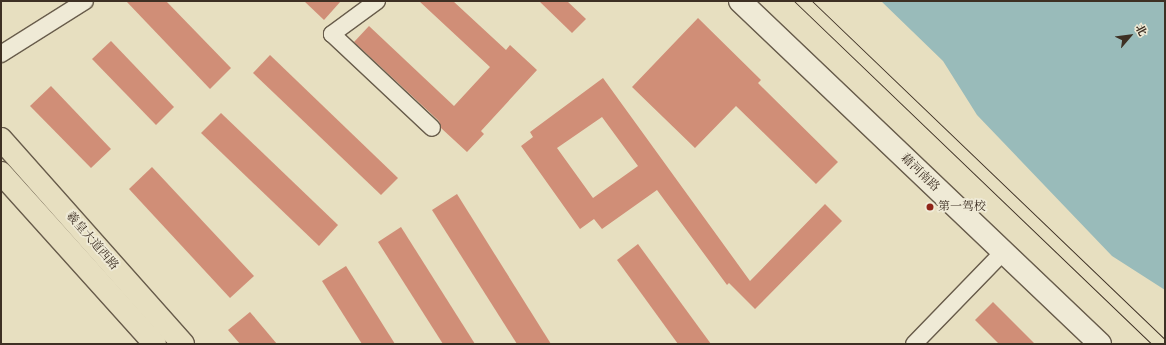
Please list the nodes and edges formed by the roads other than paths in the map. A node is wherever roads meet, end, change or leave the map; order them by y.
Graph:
1 (85, 1) edge
2 (377, 1) edge
3 (740, 1) edge
4 (1, 54) edge
5 (432, 128) dead end
6 (1, 139) edge
7 (1, 173) edge
8 (1003, 252) junction
9 (155, 344) edge
10 (183, 344) edge
11 (914, 344) edge
12 (1100, 344) edge

1 - 4 street
2 - 5 street
3 - 8 main road, 藉河南路
6 - 10 main road, 羲皇大道西路
7 - 9 main road, 羲皇大道西路
8 - 11 street
8 - 12 main road, 藉河南路

